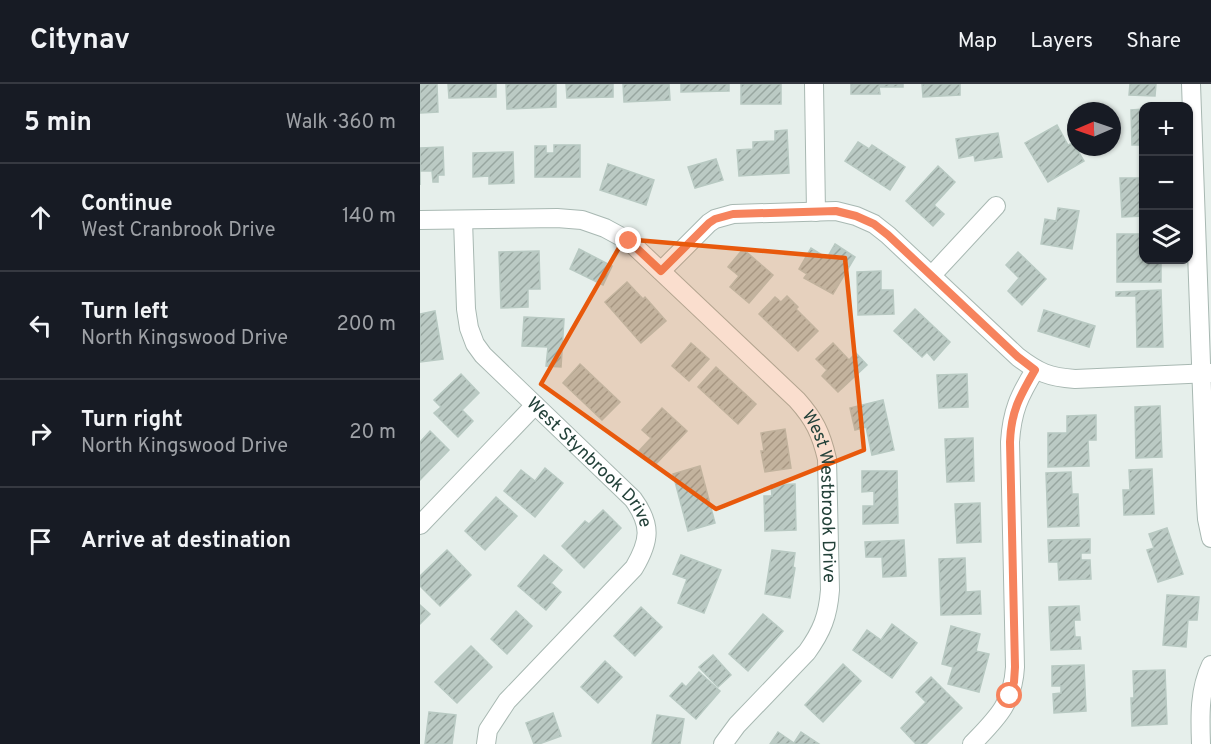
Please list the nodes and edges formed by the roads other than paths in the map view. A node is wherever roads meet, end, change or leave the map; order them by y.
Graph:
1 (814, 84) edge
2 (1191, 84) edge
3 (996, 206) dead end
4 (816, 212) junction
5 (420, 220) edge
6 (463, 220) junction
7 (661, 271) junction
8 (932, 275) junction
9 (1035, 370) junction
10 (1207, 373) edge
11 (535, 405) junction
12 (420, 525) edge
13 (1211, 538) edge
14 (1211, 665) edge
15 (486, 744) edge
16 (723, 744) edge
17 (972, 744) edge
18 (1201, 744) edge

1 - 4 street
2 - 10 street
3 - 8 street
4 - 7 street
4 - 8 street
5 - 6 street, West Westbrook Drive
6 - 7 street, West Westbrook Drive
6 - 11 street, West Stynbrook Drive
7 - 16 street, West Westbrook Drive
8 - 9 street
9 - 10 street
9 - 17 street
10 - 13 street
11 - 12 street
11 - 15 street, West Stynbrook Drive
14 - 18 street

